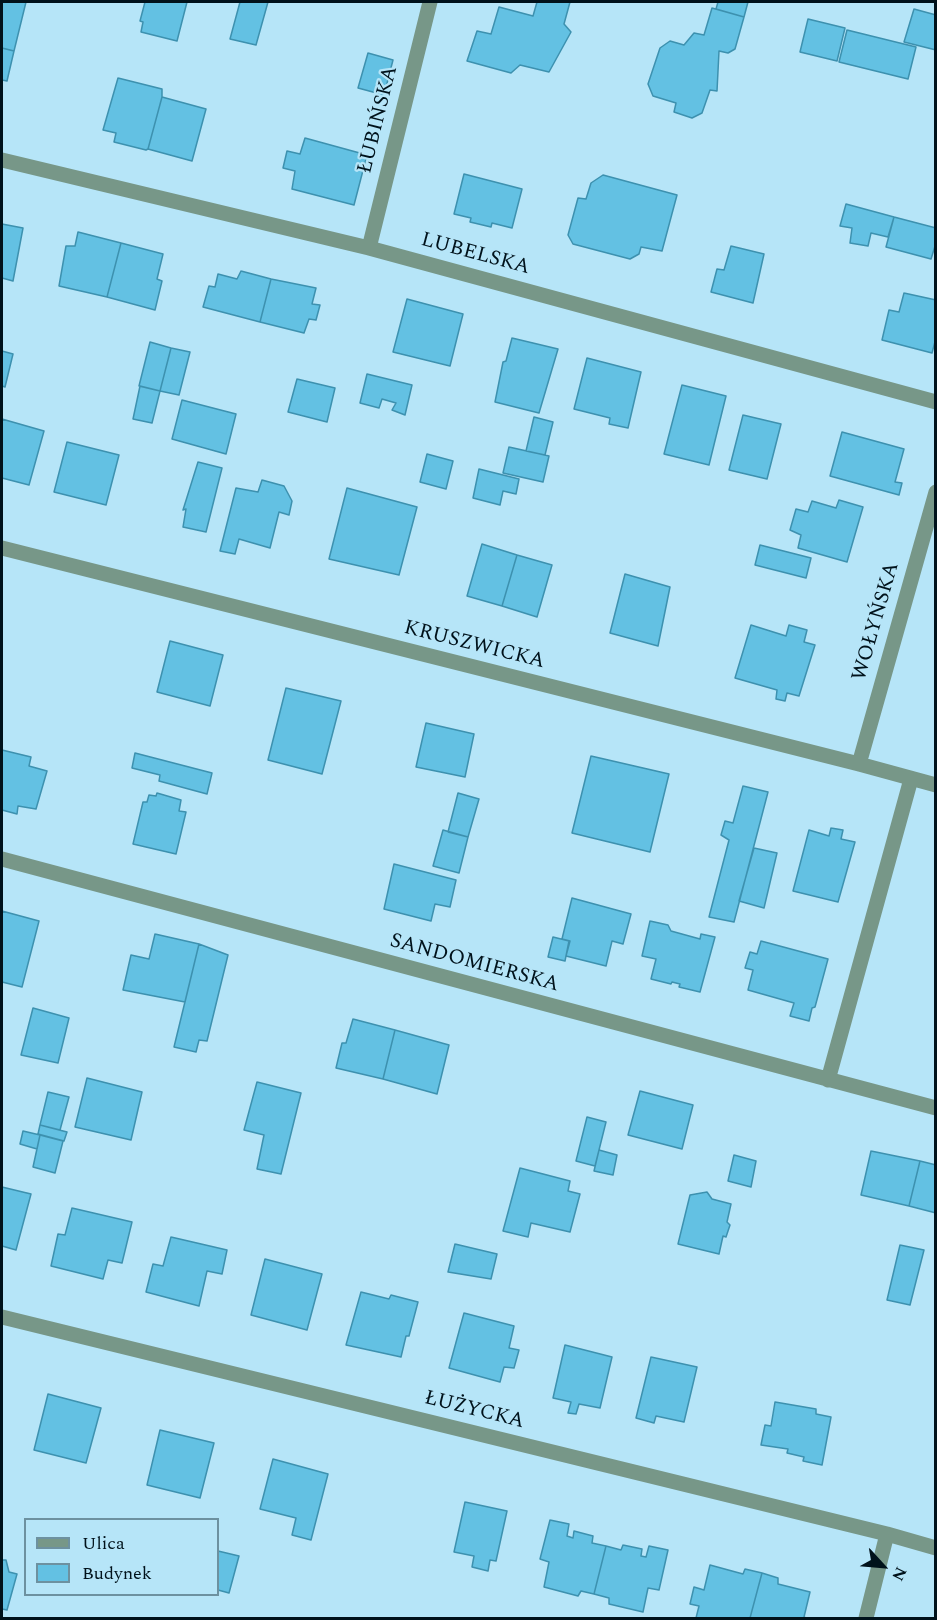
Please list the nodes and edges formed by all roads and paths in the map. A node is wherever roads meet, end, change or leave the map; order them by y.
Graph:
1 (430, 2) edge
2 (2, 160) edge
3 (369, 248) junction
4 (936, 402) edge
5 (936, 492) edge
6 (2, 548) edge
7 (859, 764) junction
8 (911, 779) junction
9 (936, 785) edge
10 (2, 859) edge
11 (828, 1080) junction
12 (936, 1108) edge
13 (2, 1317) edge
14 (887, 1534) junction
15 (936, 1548) edge
16 (866, 1618) edge

1 - 3 street, ŁUBIŃSKA
2 - 3 street, LUBELSKA
3 - 4 street, LUBELSKA
5 - 7 street, WOŁYŃSKA
6 - 7 street, KRUSZWICKA
7 - 8 street, KRUSZWICKA
8 - 9 street, KRUSZWICKA
8 - 11 street
10 - 11 street, SANDOMIERSKA
11 - 12 street, SANDOMIERSKA
13 - 14 street, ŁUŻYCKA
14 - 15 street, ŁUŻYCKA
14 - 16 street

